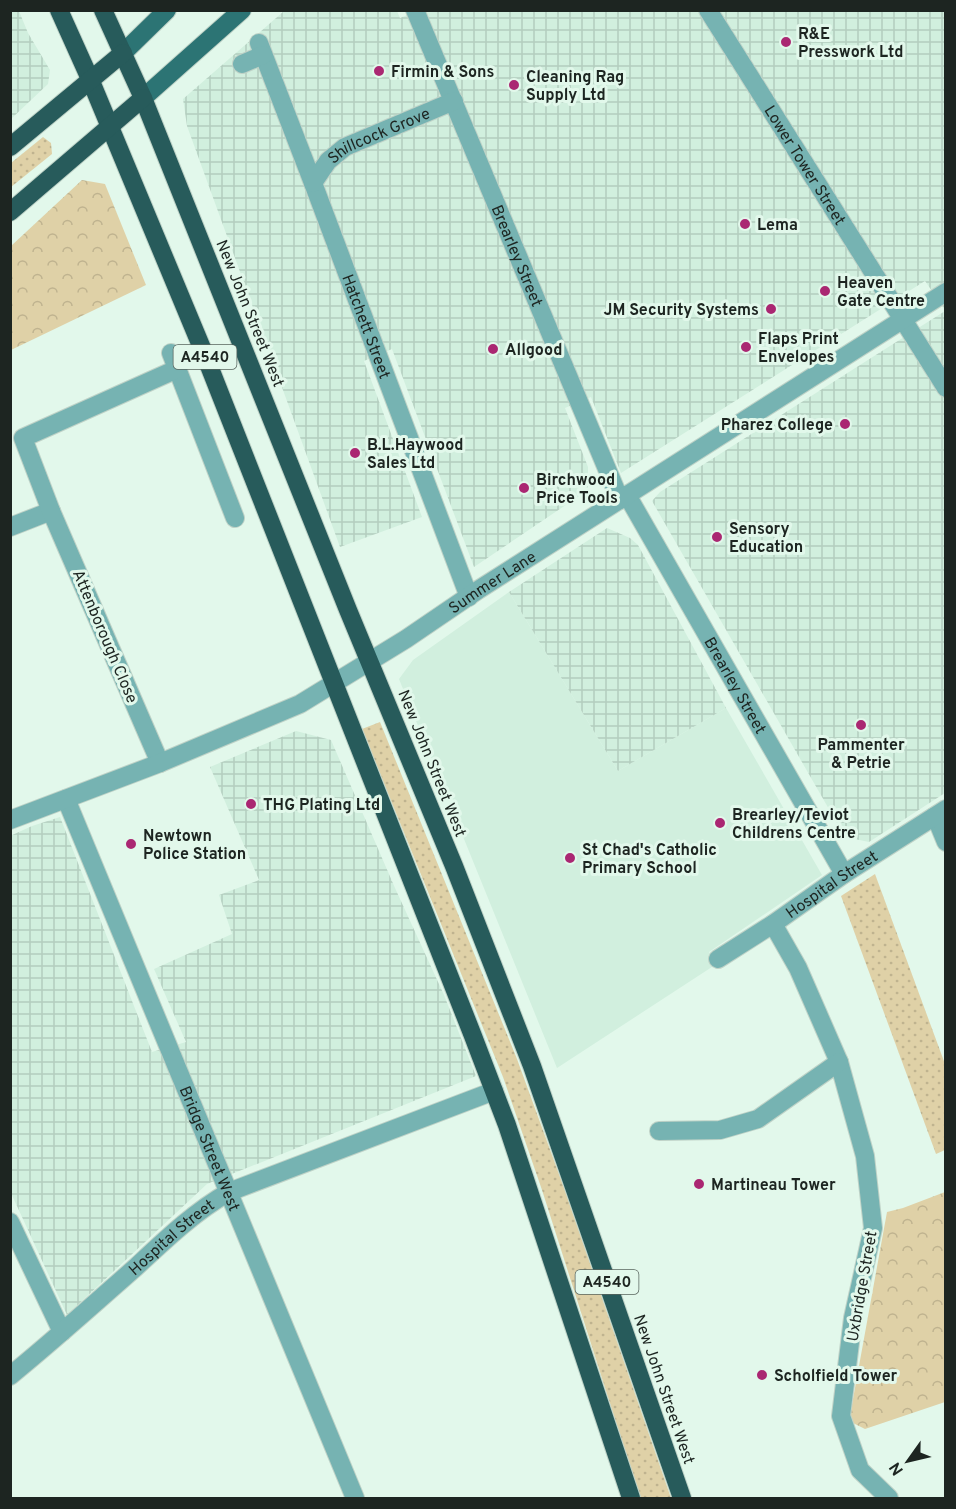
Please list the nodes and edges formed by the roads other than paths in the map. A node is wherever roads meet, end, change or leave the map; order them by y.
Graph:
1 (59, 10) edge
2 (103, 10) edge
3 (167, 10) edge
4 (242, 10) edge
5 (415, 10) edge
6 (708, 10) edge
7 (123, 52) junction
8 (242, 64) dead end
9 (90, 79) junction
10 (143, 98) junction
11 (454, 101) junction
12 (109, 129) junction
13 (10, 147) edge
14 (314, 183) junction
15 (10, 212) edge
16 (945, 292) edge
17 (903, 320) junction
18 (945, 388) edge
19 (624, 497) junction
20 (51, 511) junction
21 (235, 518) dead end
22 (10, 527) edge
23 (470, 597) junction
24 (370, 661) junction
25 (334, 683) junction
26 (160, 763) junction
27 (66, 799) junction
28 (940, 813) edge
29 (10, 820) edge
30 (945, 842) edge
31 (844, 874) junction
32 (773, 924) junction
33 (718, 959) dead end
34 (839, 1062) junction
35 (494, 1091) junction
36 (659, 1131) dead end
37 (229, 1192) junction
38 (10, 1221) edge
39 (62, 1332) junction
40 (10, 1376) edge
41 (355, 1498) edge
42 (630, 1498) edge
43 (682, 1498) edge
44 (889, 1498) edge

1 - 9 highway, A4540
2 - 7 highway, A4540
3 - 7 main road
4 - 10 main road
5 - 11 street, Brearley Street
6 - 17 street, Lower Tower Street
7 - 9 highway
7 - 10 highway, New John Street West / A4540
8 - 14 street, Hatchett Street
9 - 12 highway, A4540
9 - 13 highway
10 - 12 highway
10 - 24 highway, New John Street West / A4540
11 - 14 street, Shillcock Grove
11 - 19 street, Brearley Street
12 - 15 highway
12 - 25 highway, A4540
14 - 23 street, Hatchett Street
16 - 17 street, Summer Lane
17 - 18 street, Lower Tower Street
17 - 19 street, Summer Lane
19 - 23 street, Summer Lane
19 - 31 street, Brearley Street
20 - 21 street, Attenborough Close
20 - 22 street
20 - 26 street, Attenborough Close
23 - 24 street, Summer Lane
24 - 25 street, Summer Lane
24 - 43 highway, New John Street West / A4540
25 - 26 street, Summer Lane
25 - 35 highway, A4540
26 - 27 street, Summer Lane
27 - 29 street, Summer Lane
27 - 37 street, Bridge Street West
28 - 30 street
28 - 31 street, Hospital Street
31 - 32 street, Hospital Street
32 - 33 street, Hospital Street
32 - 34 street, Uxbridge Street
34 - 36 street
34 - 44 street, Uxbridge Street
35 - 37 street, Hospital Street
35 - 42 highway, A4540
37 - 39 street, Hospital Street
37 - 41 street, Bridge Street West
38 - 39 street
39 - 40 street, Hospital Street

